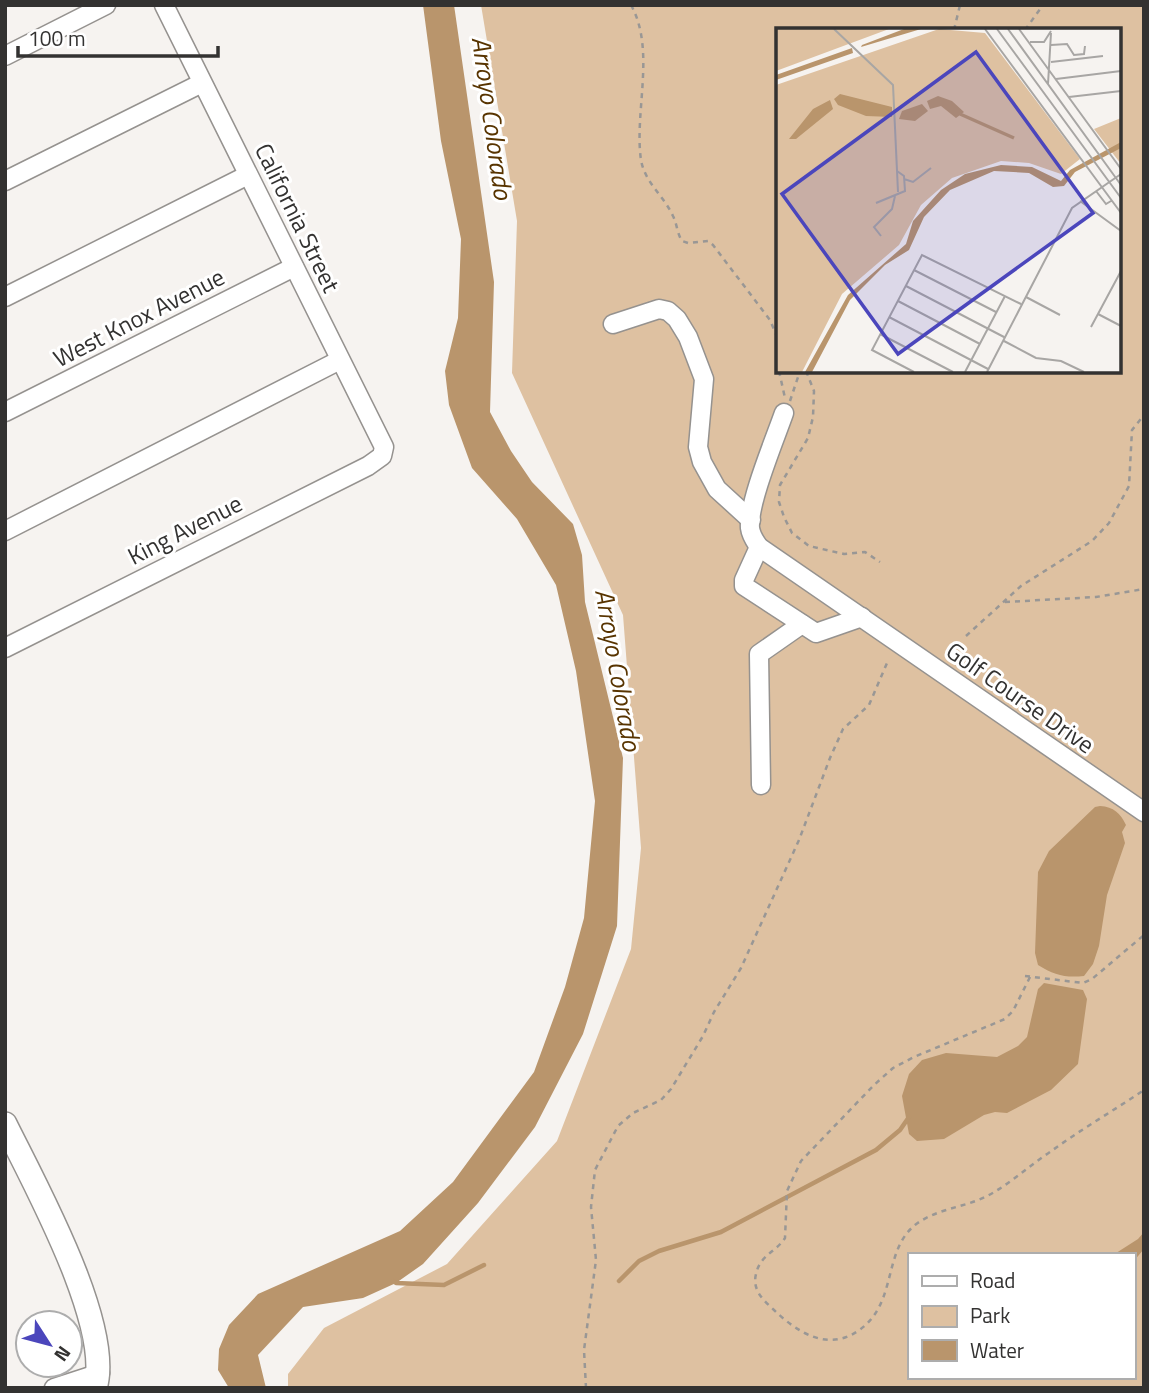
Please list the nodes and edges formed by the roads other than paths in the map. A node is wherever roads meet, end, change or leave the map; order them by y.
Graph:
1 (106, 5) edge
2 (164, 5) edge
3 (5, 56) edge
4 (202, 83) junction
5 (248, 175) junction
6 (5, 181) edge
7 (294, 267) junction
8 (5, 297) edge
9 (613, 324) dead end
10 (340, 360) junction
11 (785, 411) road end
12 (5, 412) edge
13 (383, 452) joint
14 (751, 520) junction
15 (5, 531) edge
16 (760, 547) junction
17 (866, 621) junction
18 (802, 624) junction
19 (5, 648) edge
20 (761, 785) dead end
21 (1144, 813) edge
22 (5, 1124) edge
23 (100, 1383) edge
24 (54, 1388) edge

1 - 3 street
2 - 4 street, California Street
4 - 5 street, California Street
4 - 6 street
5 - 7 street, California Street
5 - 8 street
7 - 10 street, California Street
7 - 12 street, West Knox Avenue
9 - 14 street
10 - 13 street, California Street
10 - 15 street
11 - 14 street
13 - 19 street, King Avenue
14 - 16 street
16 - 17 street, Golf Course Drive
16 - 18 street
17 - 18 street
17 - 21 street, Golf Course Drive
18 - 20 street
22 - 23 main road
23 - 24 street

